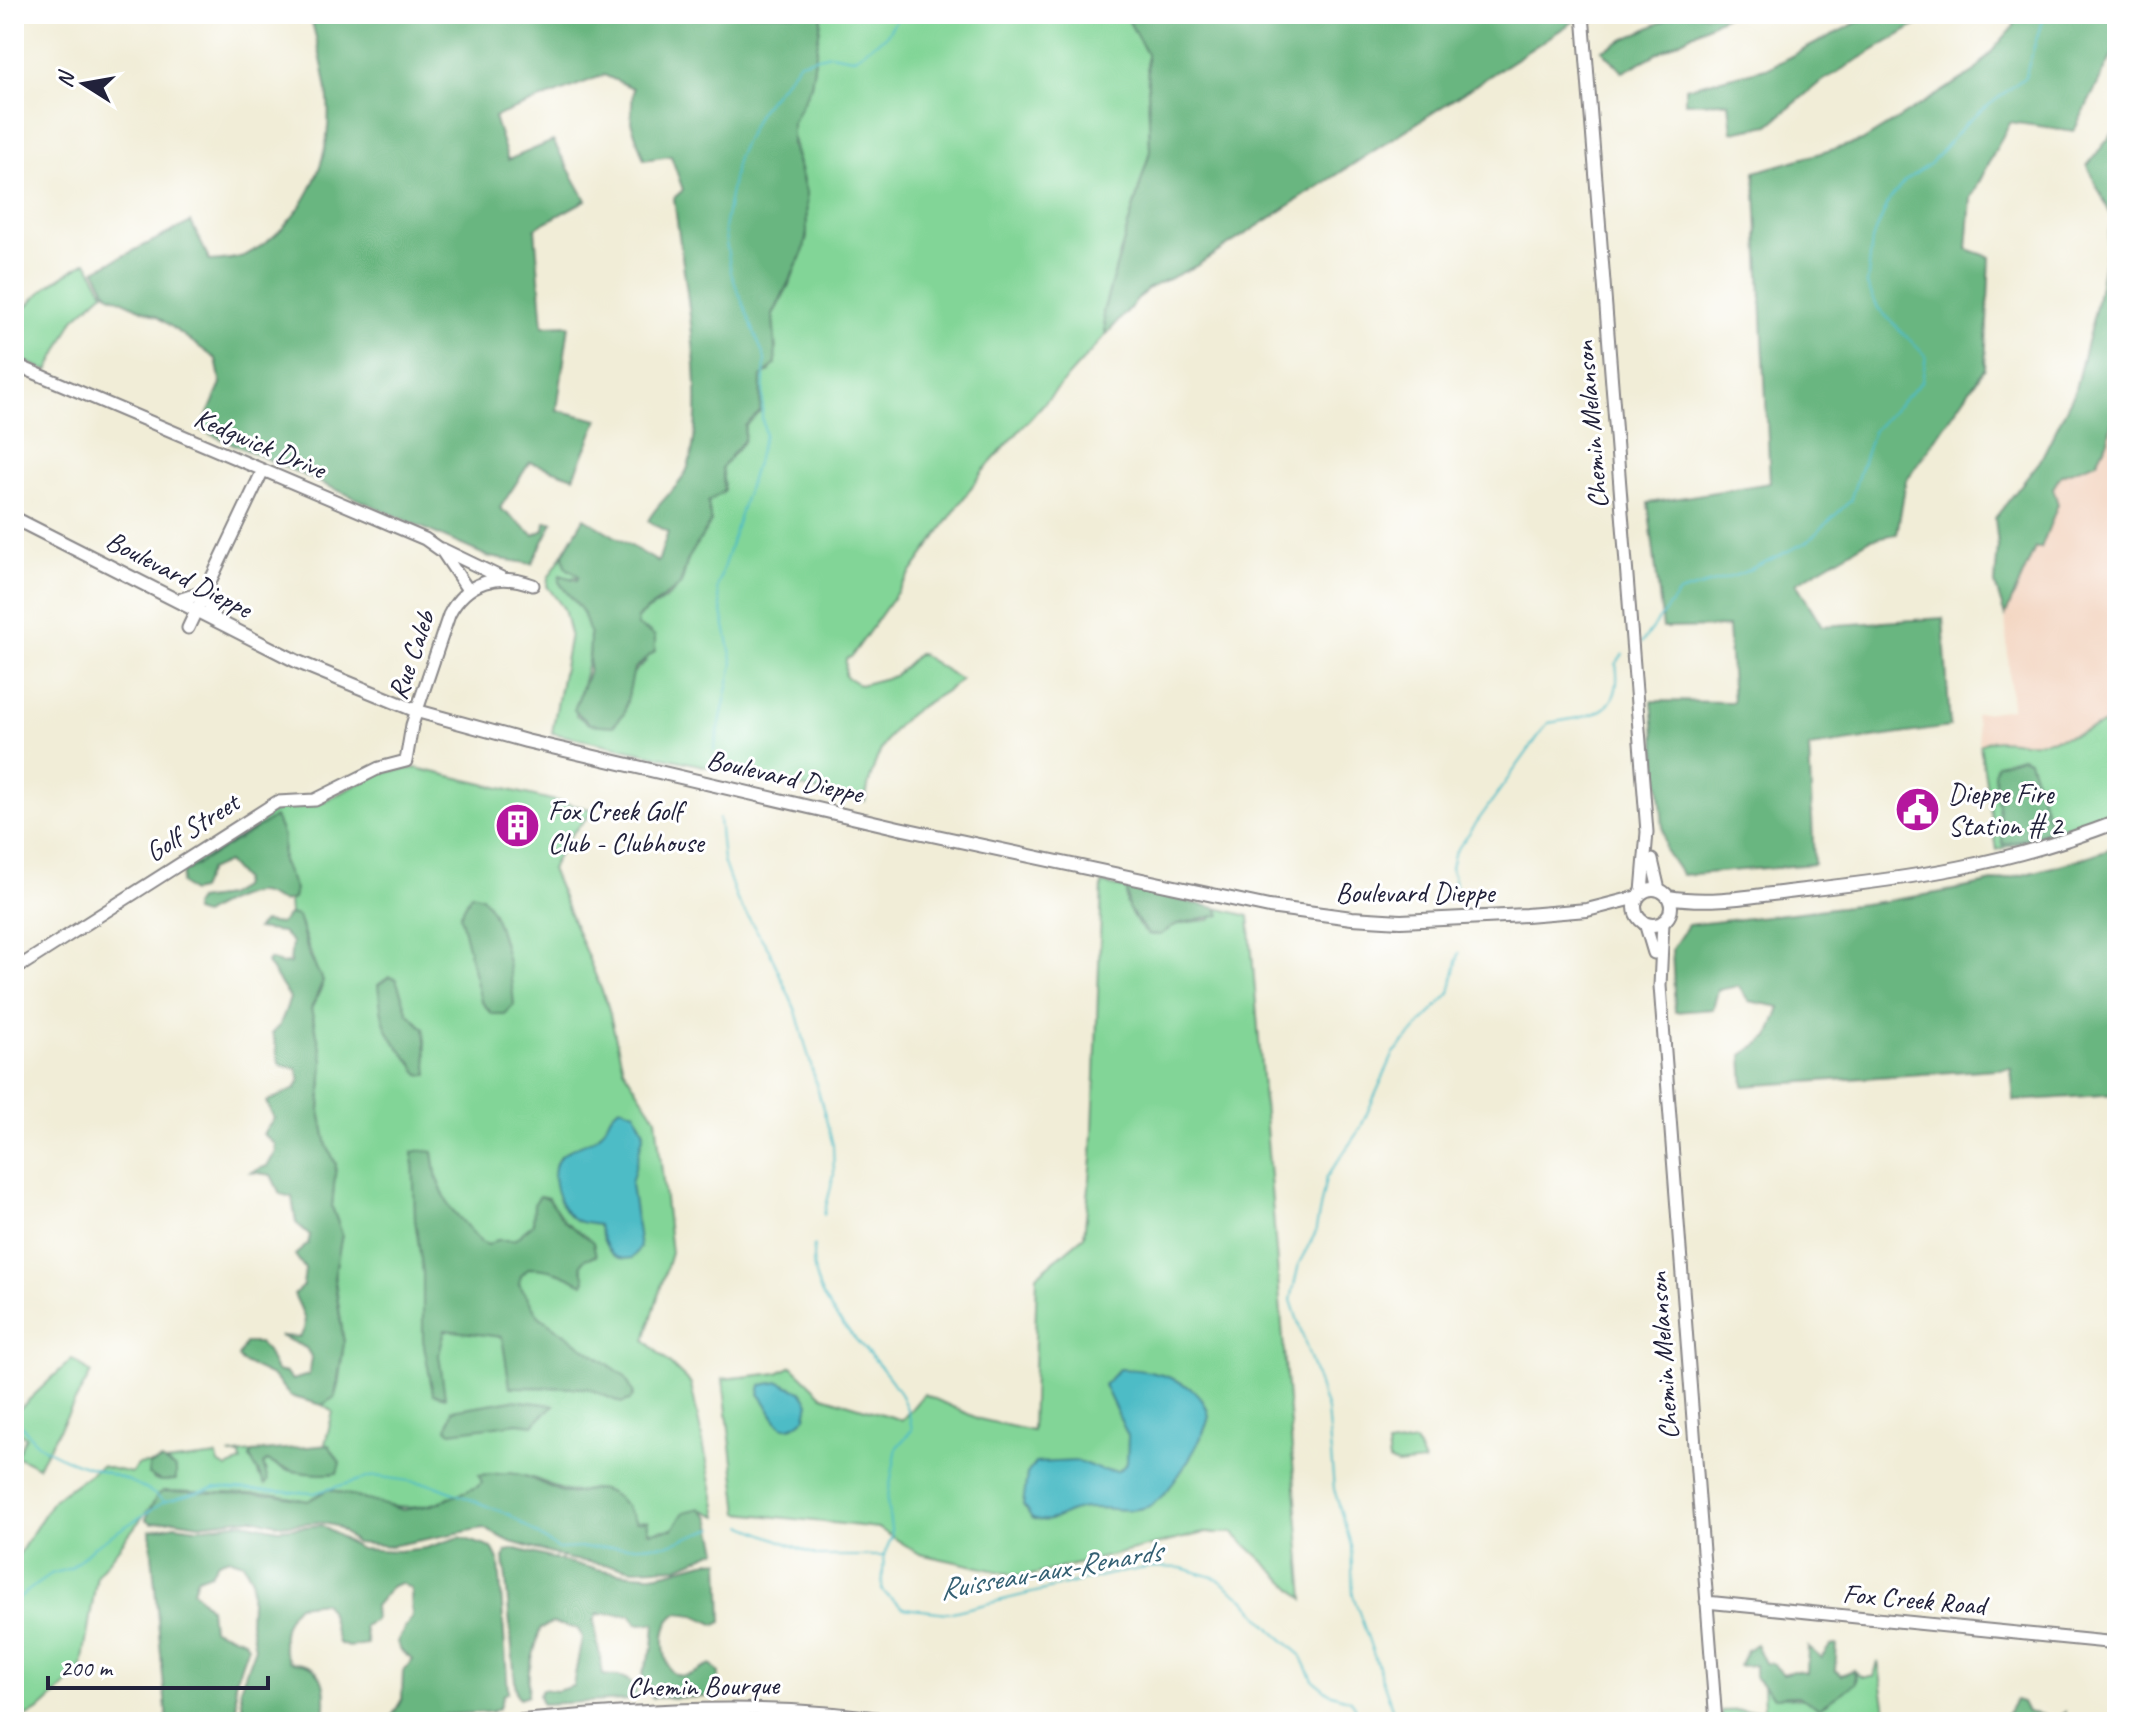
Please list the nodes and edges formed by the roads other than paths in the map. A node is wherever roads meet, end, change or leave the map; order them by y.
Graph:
1 (1583, 14) edge
2 (14, 364) edge
3 (263, 470) junction
4 (14, 518) edge
5 (437, 546) junction
6 (502, 578) junction
7 (533, 585) dead end
8 (468, 590) junction
9 (205, 592) junction
10 (180, 600) junction
11 (197, 609) junction
12 (215, 619) junction
13 (188, 628) dead end
14 (417, 711) junction
15 (406, 761) joint
16 (2117, 822) edge
17 (1647, 832) junction
18 (1663, 893) junction
19 (1640, 894) junction
20 (1720, 899) junction
21 (1587, 910) junction
22 (1666, 918) junction
23 (1642, 921) junction
24 (15, 969) edge
25 (1660, 986) junction
26 (1706, 1602) junction
27 (2117, 1643) edge
28 (504, 1722) edge
29 (903, 1722) edge
30 (1716, 1722) edge

1 - 17 street, Chemin Melanson
2 - 3 street, Kedgwick Drive
3 - 5 street, Kedgwick Drive
3 - 9 street
4 - 10 main road, Boulevard Dieppe
5 - 6 street, Kedgwick Drive
5 - 8 street
6 - 7 street
6 - 8 street, Rue Caleb
8 - 14 street, Rue Caleb
9 - 10 main road
9 - 11 street
9 - 12 main road
10 - 11 main road, Boulevard Dieppe
11 - 12 main road, Boulevard Dieppe
11 - 13 street
12 - 14 main road, Boulevard Dieppe
14 - 15 street, Rue Caleb
14 - 21 main road, Boulevard Dieppe
15 - 24 street, Golf Street
16 - 20 main road
17 - 18 street
17 - 19 street
18 - 19 main road
18 - 20 main road
18 - 22 main road
19 - 21 main road
19 - 23 main road
20 - 22 main road
21 - 23 main road
22 - 23 main road
22 - 25 street
23 - 25 street
25 - 26 street, Chemin Melanson
26 - 27 street, Fox Creek Road
26 - 30 street, Chemin Melanson
28 - 29 street, Chemin Bourque

